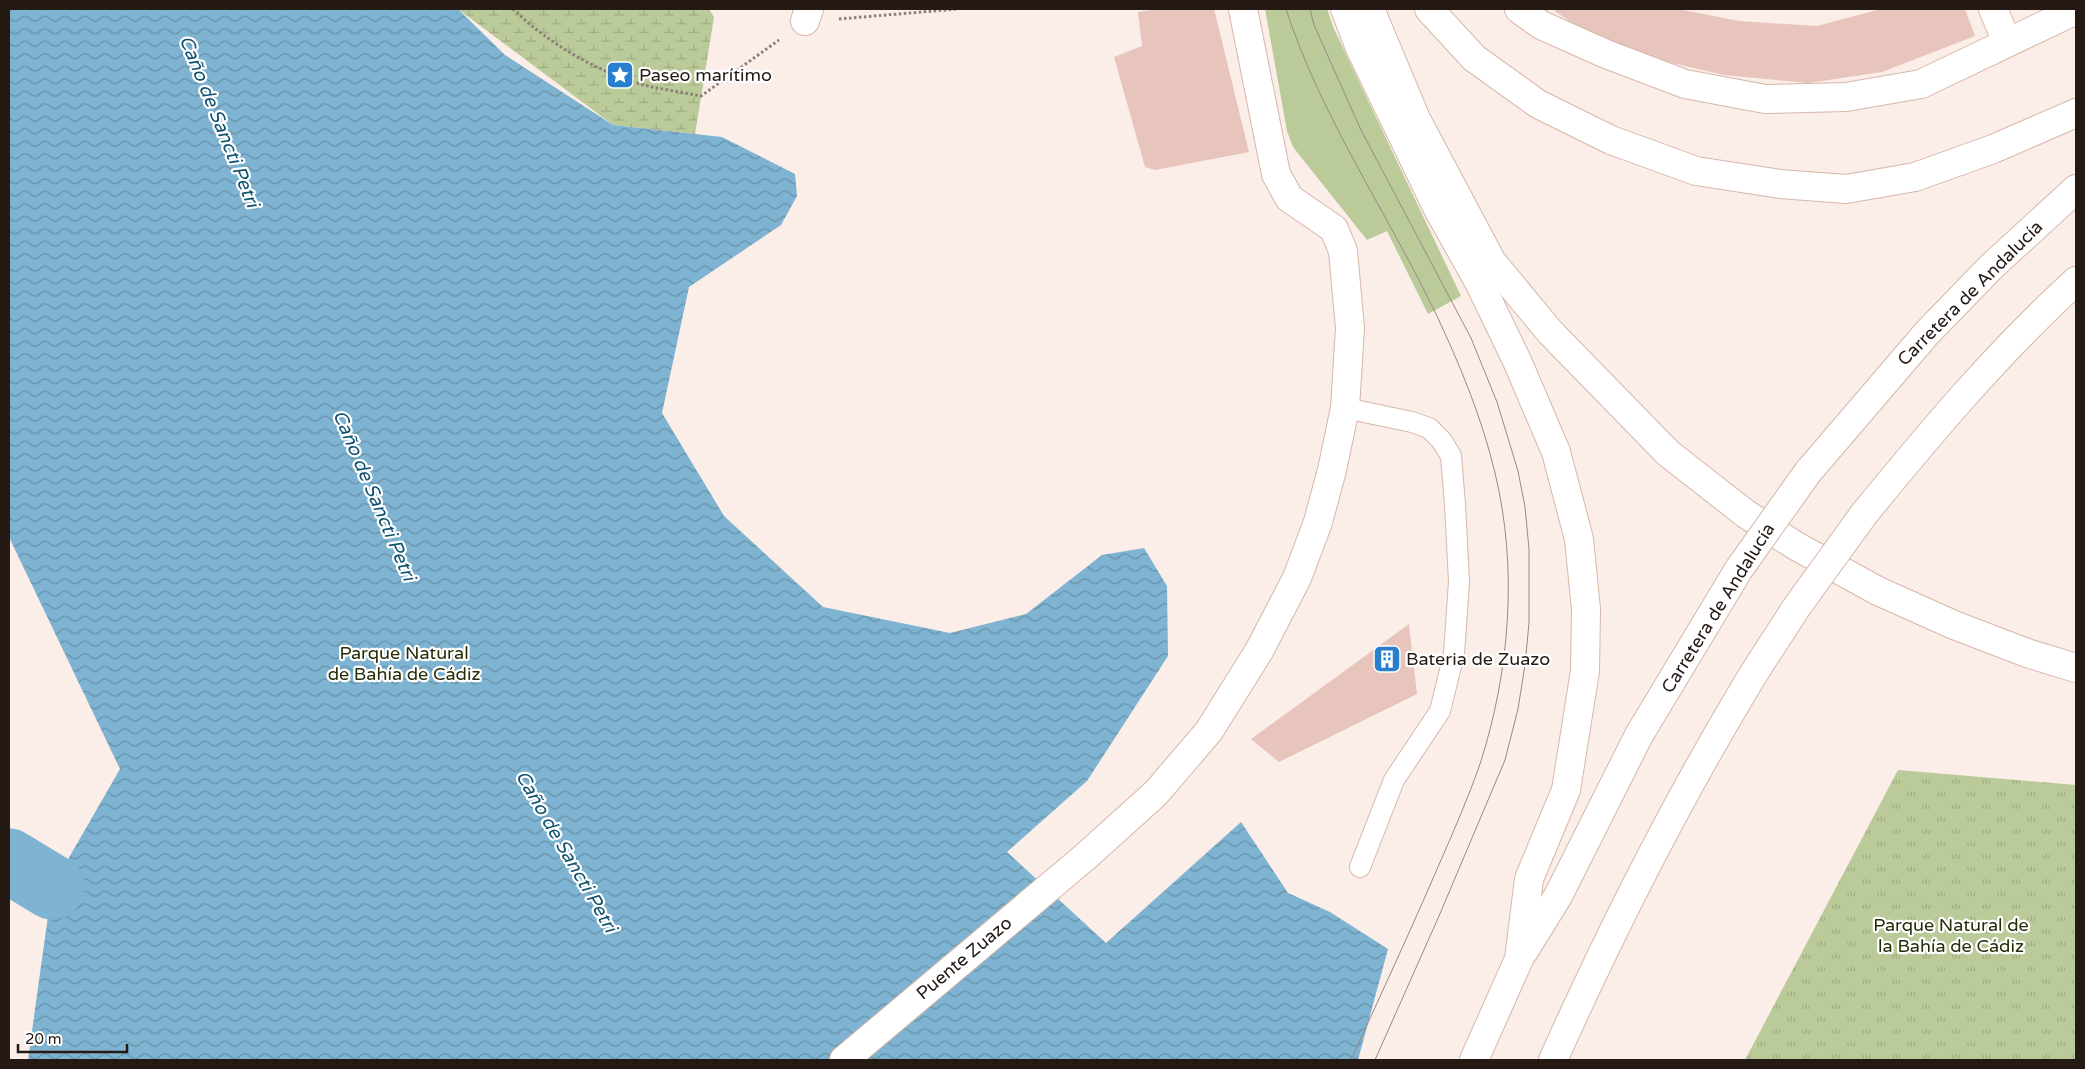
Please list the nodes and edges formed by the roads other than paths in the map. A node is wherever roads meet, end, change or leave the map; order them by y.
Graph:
1 (1243, 9) edge
2 (1345, 9) edge
3 (1370, 9) edge
4 (1429, 9) edge
5 (1519, 9) edge
6 (1993, 9) edge
7 (2076, 10) edge
8 (2007, 42) junction
9 (2076, 113) edge
10 (2076, 189) edge
11 (2076, 281) edge
12 (1345, 408) junction
13 (2076, 668) edge
14 (1360, 867) dead end
15 (1520, 959) junction
16 (844, 1060) edge
17 (1474, 1060) edge
18 (1553, 1060) edge

1 - 12 main road, Puente Zuazo
2 - 15 main road
3 - 13 main road
4 - 9 main road
5 - 8 main road
6 - 8 main road
7 - 8 main road
10 - 15 main road, Carretera de Andalucía, bridge
11 - 18 main road, bridge
12 - 14 lane
12 - 16 main road, Puente Zuazo
15 - 17 main road

